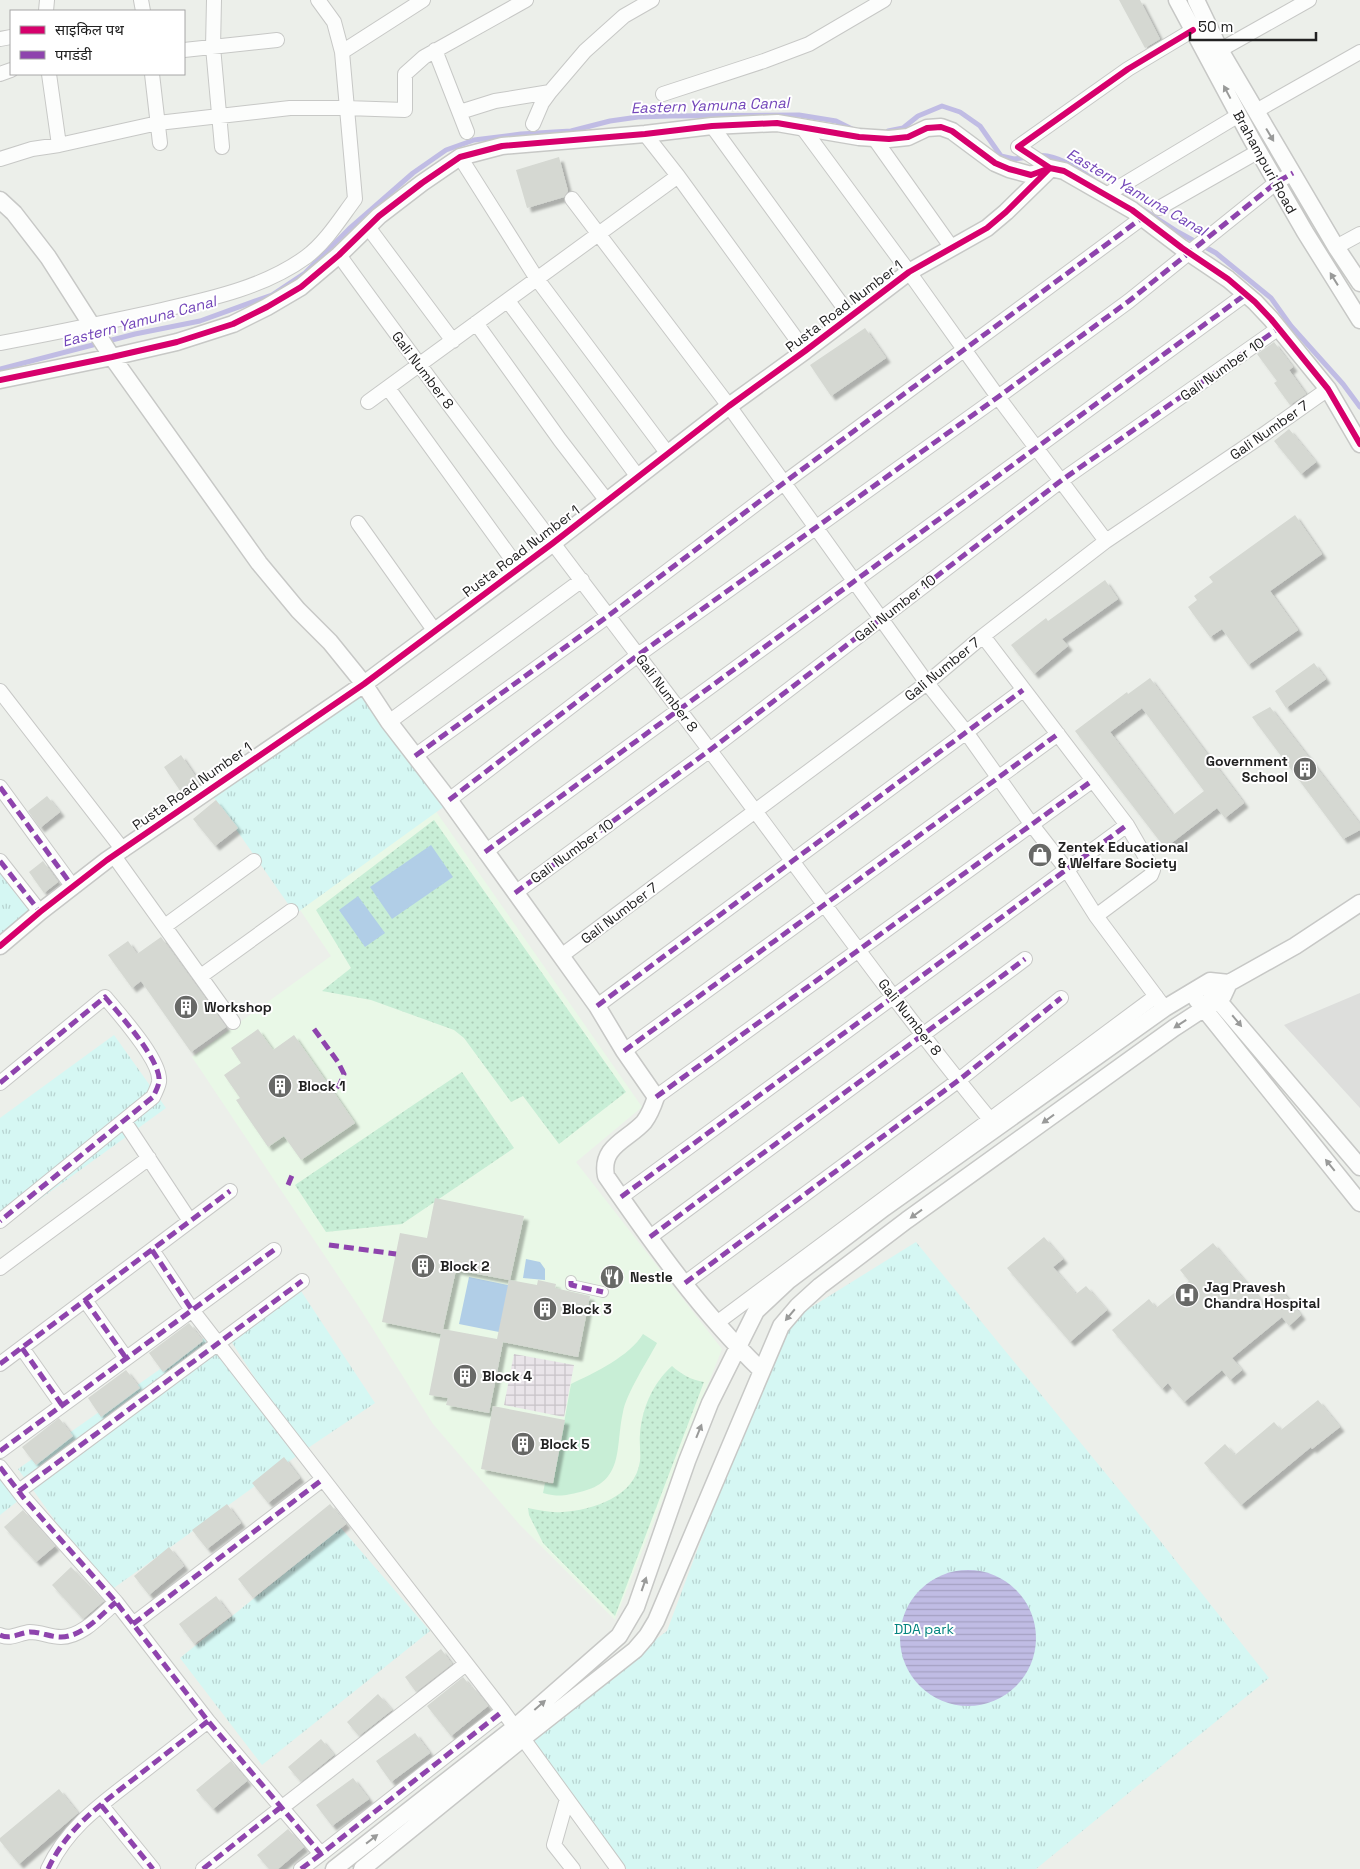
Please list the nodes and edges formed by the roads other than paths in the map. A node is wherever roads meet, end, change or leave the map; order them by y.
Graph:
1 (214, 0) edge
2 (318, 0) edge
3 (423, 0) edge
4 (526, 0) edge
5 (652, 0) edge
6 (884, 0) edge
7 (1177, 0) edge
8 (1196, 0) edge
9 (1309, 0) edge
10 (1193, 30) junction
11 (277, 40) dead end
12 (213, 47) junction
13 (185, 50) edge
14 (435, 50) junction
15 (1220, 50) junction
16 (342, 52) junction
17 (1360, 52) edge
18 (48, 75) edge
19 (152, 75) edge
20 (550, 92) junction
21 (663, 94) dead end
22 (346, 108) junction
23 (1256, 111) junction
24 (460, 112) junction
25 (219, 116) junction
26 (1239, 116) junction
27 (158, 123) junction
28 (533, 124) dead end
29 (712, 126) junction
30 (802, 127) junction
31 (467, 132) dead end
32 (645, 134) junction
33 (874, 138) junction
34 (160, 143) dead end
35 (59, 145) junction
36 (222, 147) dead end
37 (1259, 151) junction
38 (460, 157) junction
39 (0, 160) edge
40 (1045, 165) junction
41 (1293, 173) junction
42 (678, 176) junction
43 (1277, 182) junction
44 (1106, 195) junction
45 (572, 199) dead end
46 (0, 200) edge
47 (1159, 208) dead end
48 (1142, 218) junction
49 (368, 226) junction
50 (1360, 234) edge
51 (599, 235) junction
52 (1336, 246) junction
53 (952, 248) junction
54 (1189, 252) junction
55 (339, 256) junction
56 (909, 272) junction
57 (537, 279) junction
58 (1360, 283) edge
59 (1246, 294) junction
60 (508, 301) junction
61 (850, 316) junction
62 (1360, 320) edge
63 (476, 323) junction
64 (93, 328) junction
65 (1279, 328) junction
66 (453, 341) junction
67 (0, 343) edge
68 (965, 350) junction
69 (806, 351) junction
70 (110, 354) junction
71 (419, 366) junction
72 (0, 380) edge
73 (388, 388) junction
74 (1328, 389) junction
75 (998, 397) junction
76 (368, 402) dead end
77 (729, 406) junction
78 (1360, 444) edge
79 (1037, 448) junction
80 (668, 454) junction
81 (638, 477) junction
82 (1062, 480) junction
83 (784, 482) junction
84 (607, 501) junction
85 (358, 523) dead end
86 (816, 526) junction
87 (1106, 541) junction
88 (554, 543) junction
89 (519, 569) junction
90 (582, 580) junction
91 (855, 581) junction
92 (608, 616) junction
93 (882, 619) junction
94 (434, 630) junction
95 (983, 636) junction
96 (638, 655) junction
97 (927, 683) junction
98 (364, 684) junction
99 (1023, 690) junction
100 (0, 691) edge
101 (679, 710) junction
102 (389, 722) junction
103 (966, 732) junction
104 (1058, 734) junction
105 (710, 750) junction
106 (415, 756) junction
107 (999, 778) junction
108 (1093, 780) junction
109 (0, 787) edge
110 (448, 800) junction
111 (756, 811) junction
112 (1032, 825) junction
113 (1127, 825) junction
114 (485, 852) junction
115 (119, 853) junction
116 (0, 861) edge
117 (254, 861) dead end
118 (793, 861) junction
119 (1067, 870) junction
120 (73, 887) junction
121 (515, 893) junction
122 (1360, 903) edge
123 (825, 904) junction
124 (291, 911) dead end
125 (40, 912) junction
126 (1096, 916) junction
127 (165, 926) junction
128 (0, 946) edge
129 (858, 950) junction
130 (561, 956) junction
131 (1025, 960) dead end
132 (201, 976) junction
133 (1229, 983) junction
134 (1198, 988) junction
135 (894, 997) junction
136 (1061, 998) dead end
137 (1218, 999) junction
138 (1160, 1002) junction
139 (597, 1006) junction
140 (1204, 1008) junction
141 (233, 1022) dead end
142 (924, 1035) junction
143 (624, 1051) junction
144 (959, 1080) junction
145 (0, 1083) edge
146 (656, 1097) junction
147 (124, 1121) junction
148 (994, 1124) junction
149 (149, 1158) junction
150 (1360, 1166) edge
151 (230, 1191) dead end
152 (621, 1197) junction
153 (1360, 1203) edge
154 (0, 1221) edge
155 (190, 1221) junction
156 (650, 1237) junction
157 (152, 1250) junction
158 (274, 1250) dead end
159 (0, 1268) edge
160 (302, 1281) dead end
161 (571, 1281) dead end
162 (685, 1283) junction
163 (603, 1292) dead end
164 (85, 1300) junction
165 (192, 1310) junction
166 (718, 1322) junction
167 (217, 1343) junction
168 (738, 1347) junction
169 (22, 1348) junction
170 (126, 1358) junction
171 (0, 1364) edge
172 (761, 1370) junction
173 (62, 1405) junction
174 (0, 1451) edge
175 (0, 1467) edge
176 (323, 1479) junction
177 (19, 1491) junction
178 (116, 1602) junction
179 (133, 1624) junction
180 (0, 1635) edge
181 (466, 1664) junction
182 (503, 1711) junction
183 (208, 1721) junction
184 (518, 1733) junction
185 (567, 1799) junction
186 (101, 1805) junction
187 (281, 1807) junction
188 (321, 1854) junction
189 (48, 1869) edge
190 (153, 1869) edge
191 (203, 1869) edge
192 (301, 1869) edge
193 (334, 1869) edge
194 (362, 1869) edge
195 (573, 1869) edge
196 (618, 1869) edge

1 - 12 street
2 - 16 street
3 - 16 street
4 - 14 street
5 - 20 street
6 - 21 street
7 - 10 street, Brahampuri Road
8 - 15 street, Brahampuri Road
9 - 15 street
26 -> 10 street, Brahampuri Road
10 - 40 street
11 - 12 street
12 - 13 street
12 - 25 street
14 - 22 street
14 - 24 street
15 - 23 street, Brahampuri Road
16 - 22 street
17 - 23 street
18 - 35 street
19 - 27 street
20 - 24 street
20 - 28 street
22 - 25 street
22 - 64 street
23 -> 41 street, Brahampuri Road
24 - 31 street
25 - 27 street
25 - 36 street
26 - 37 street, Brahampuri Road
26 - 44 street
27 - 34 street
27 - 35 street
29 - 30 street
29 - 32 street
29 - 61 street
30 - 33 street
30 - 56 street
32 - 38 street
32 - 42 street
33 - 40 street
33 - 53 street
35 - 39 street
37 - 43 street, Brahampuri Road
37 - 47 street
38 - 49 street
38 - 57 street
40 - 44 street
40 - 53 street, Pusta Road Number 1
41 - 43 street
41 - 52 street, Brahampuri Road
42 - 51 street
42 - 69 street
43 - 54 street
62 -> 43 street, Brahampuri Road
44 - 48 street
45 - 51 street
46 - 64 street
48 - 54 street
48 - 68 street
49 - 55 street
49 - 66 street
50 - 52 street
51 - 57 street
51 - 77 street
52 - 58 street, Brahampuri Road
53 - 56 street, Pusta Road Number 1
54 - 59 street
54 - 75 street
55 - 70 street
55 - 71 street, Gali Number 8
56 - 61 street, Pusta Road Number 1
56 - 68 street
57 - 60 street
57 - 80 street
59 - 65 street
59 - 79 street
60 - 63 street
60 - 81 street
61 - 69 street, Pusta Road Number 1
63 - 66 street
63 - 84 street
64 - 67 street
64 - 70 street
65 - 74 street
65 - 82 street, Gali Number 10
66 - 71 street
68 - 75 street
68 - 83 street
69 - 77 street, Pusta Road Number 1
70 - 72 street
70 - 98 street
71 - 73 street
71 - 88 street, Gali Number 8
73 - 76 street
73 - 89 street
74 - 78 street
74 - 87 street, Gali Number 7
75 - 79 street
75 - 86 street
77 - 80 street, Pusta Road Number 1
77 - 83 street
79 - 82 street
79 - 91 street
80 - 81 street, Pusta Road Number 1
81 - 84 street, Pusta Road Number 1
82 - 87 street
82 - 93 street, Gali Number 10
83 - 86 street
83 - 92 street
84 - 88 street, Pusta Road Number 1
85 - 94 street
86 - 91 street
86 - 96 street
87 - 95 street, Gali Number 7
88 - 89 street, Pusta Road Number 1
88 - 90 street, Gali Number 8
89 - 94 street, Pusta Road Number 1
90 - 92 street, Gali Number 8
90 - 102 street
91 - 93 street
91 - 101 street
92 - 96 street, Gali Number 8
92 - 106 street
93 - 97 street
93 - 105 street, Gali Number 10
94 - 98 street, Pusta Road Number 1
95 - 97 street, Gali Number 7
95 - 99 street
96 - 101 street, Gali Number 8
96 - 110 street
97 - 103 street
97 - 111 street, Gali Number 7
98 - 102 street
98 - 115 street, Pusta Road Number 1
99 - 103 street
99 - 104 street
100 - 115 street
101 - 105 street, Gali Number 8
101 - 114 street
102 - 106 street
103 - 107 street
103 - 118 street
104 - 107 street
104 - 108 street
105 - 111 street, Gali Number 8
105 - 121 street, Gali Number 10
106 - 110 street
107 - 112 street
107 - 123 street
108 - 112 street
108 - 113 street
109 - 120 street
110 - 114 street
111 - 118 street, Gali Number 8
111 - 130 street, Gali Number 7
112 - 119 street
112 - 129 street
113 - 119 street
113 - 126 street
114 - 121 street
115 - 120 street, Pusta Road Number 1
115 - 127 street
116 - 125 street
117 - 127 street
118 - 123 street, Gali Number 8
118 - 139 street
119 - 126 street
119 - 135 street
120 - 125 street, Pusta Road Number 1
121 - 130 street
122 - 133 street
123 - 129 street, Gali Number 8
123 - 143 street
124 - 132 street
125 - 128 street, Pusta Road Number 1
126 - 138 street
127 - 132 street
129 - 135 street, Gali Number 8
129 - 146 street
130 - 139 street
131 - 142 street
132 - 141 street
133 - 134 street
133 - 137 street
134 - 137 street
134 - 138 street
134 - 140 street
135 - 142 street, Gali Number 8
135 - 152 street
136 - 144 street
137 - 140 street
137 -> 150 street
138 - 148 street
139 - 143 street
153 -> 140 street
140 -> 172 street
142 - 144 street, Gali Number 8
142 - 156 street
143 - 146 street
144 - 148 street, Gali Number 8
144 - 162 street
145 - 147 street
146 - 152 street
147 - 149 street
147 - 154 street
148 - 166 street
148 - 168 street
149 - 155 street
149 - 159 street
151 - 155 street
152 - 156 street
155 - 157 street
156 - 162 street
157 - 164 street
157 - 165 street
158 - 165 street
160 - 167 street
161 - 163 street
162 - 166 street
164 - 169 street
164 - 170 street
165 - 167 street
165 - 170 street
166 - 168 street
167 - 176 street
167 - 177 street
168 - 172 street
184 -> 168 street
169 - 171 street
169 - 173 street
170 - 173 street
172 - 184 street
173 - 174 street
175 - 177 street
176 - 179 street
176 - 181 street
177 - 178 street
178 - 179 street
178 - 180 street
179 - 183 street
181 - 182 street
181 - 187 street
182 - 184 street
182 - 188 street
183 - 186 street
183 - 187 street
184 - 185 street
193 -> 184 street
184 - 194 street
185 - 195 street
185 - 196 street
186 - 189 street
186 - 190 street
187 - 188 street
187 - 191 street
188 - 192 street

